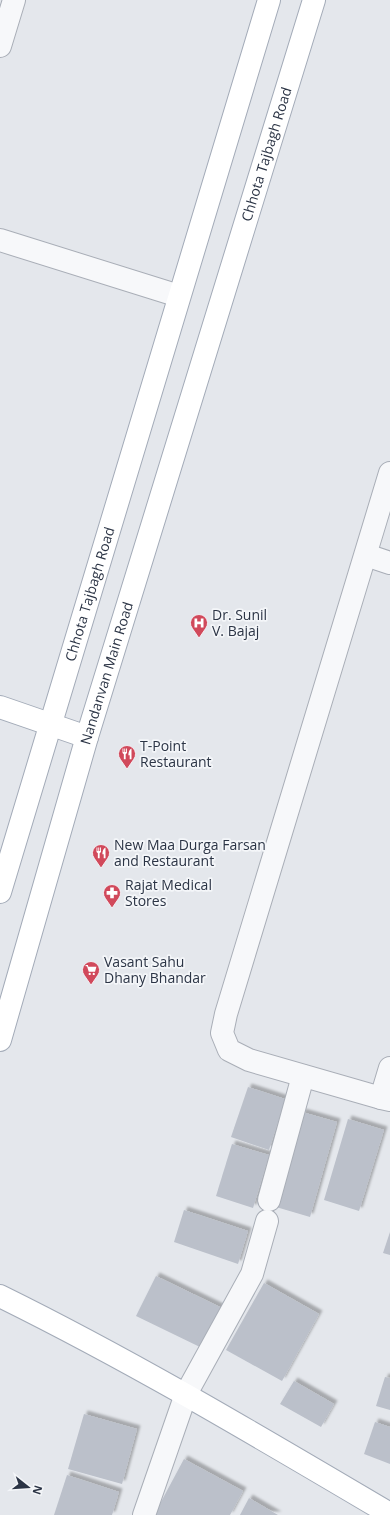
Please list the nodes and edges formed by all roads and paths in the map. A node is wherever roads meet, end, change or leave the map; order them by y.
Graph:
1 (14, 0) edge
2 (269, 0) edge
3 (314, 0) edge
4 (0, 46) edge
5 (0, 240) edge
6 (180, 296) junction
7 (218, 308) joint
8 (390, 473) edge
9 (366, 555) junction
10 (390, 563) edge
11 (0, 707) edge
12 (52, 725) junction
13 (87, 737) junction
14 (0, 892) edge
15 (0, 1040) edge
16 (390, 1068) edge
17 (303, 1076) junction
18 (385, 1099) edge
19 (269, 1200) dead end
20 (267, 1221) dead end
21 (0, 1296) edge
22 (186, 1394) junction
23 (390, 1514) edge
24 (144, 1515) edge

1 - 4 street
2 - 6 main road, Chhota Tajbagh Road
3 - 7 main road, Chhota Tajbagh Road
5 - 6 street
6 - 12 main road, Chhota Tajbagh Road
7 - 13 main road, Nandanvan Main Road
8 - 9 street
9 - 10 street
9 - 17 street
11 - 12 main road
12 - 13 main road
12 - 14 main road, Chhota Tajbagh Road
13 - 15 main road, Nandanvan Main Road
16 - 18 street
17 - 18 street
17 - 19 street
20 - 22 street
21 - 22 main road
22 - 23 main road
22 - 24 street

